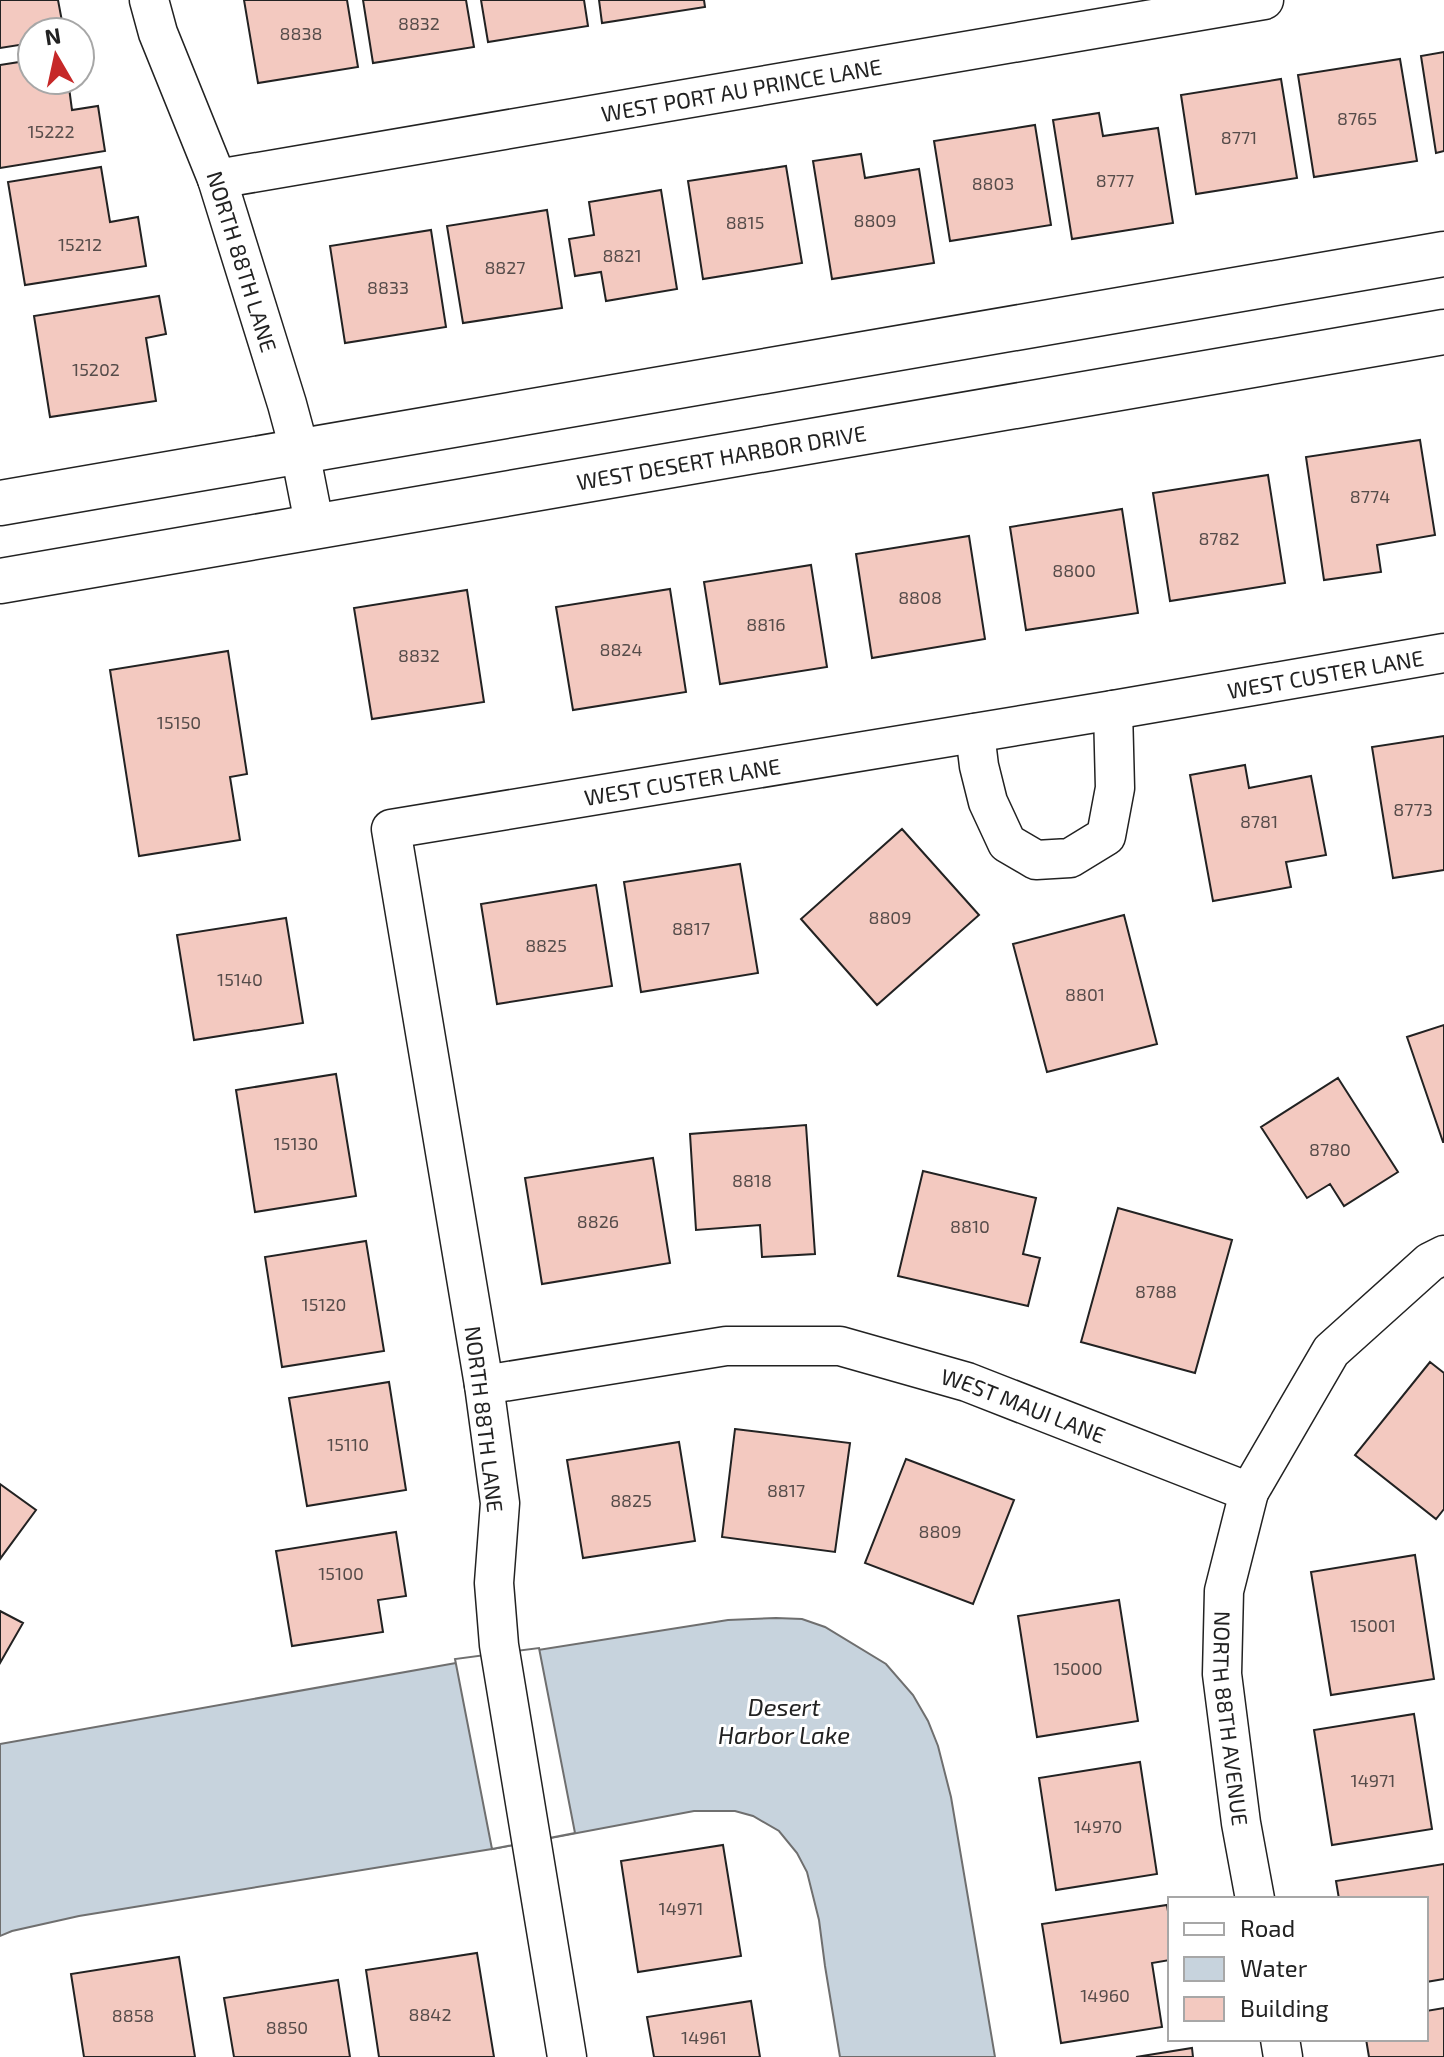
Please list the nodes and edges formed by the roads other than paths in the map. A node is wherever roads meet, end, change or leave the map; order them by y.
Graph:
1 (149, 0) edge
2 (1264, 0) edge
3 (217, 179) junction
4 (1444, 254) edge
5 (1444, 332) edge
6 (300, 452) junction
7 (0, 503) edge
8 (315, 528) junction
9 (0, 581) edge
10 (1444, 653) edge
11 (1113, 710) junction
12 (975, 733) junction
13 (391, 829) joint
14 (1444, 1255) edge
15 (484, 1385) junction
16 (1249, 1492) junction
17 (1255, 1897) edge
18 (567, 2057) edge

1 - 3 street, NORTH 88TH LANE
2 - 3 street, WEST PORT AU PRINCE LANE
3 - 6 street, NORTH 88TH LANE
4 - 6 street
5 - 8 street, WEST DESERT HARBOR DRIVE
6 - 7 street
6 - 8 street, NORTH 88TH LANE
8 - 9 street, WEST DESERT HARBOR DRIVE
10 - 11 street, WEST CUSTER LANE
11 - 12 street, WEST CUSTER LANE
11 - 12 street
12 - 13 street, WEST CUSTER LANE
13 - 15 street, NORTH 88TH LANE
14 - 16 street
15 - 16 street, WEST MAUI LANE
15 - 18 street, NORTH 88TH LANE
16 - 17 street, NORTH 88TH AVENUE

